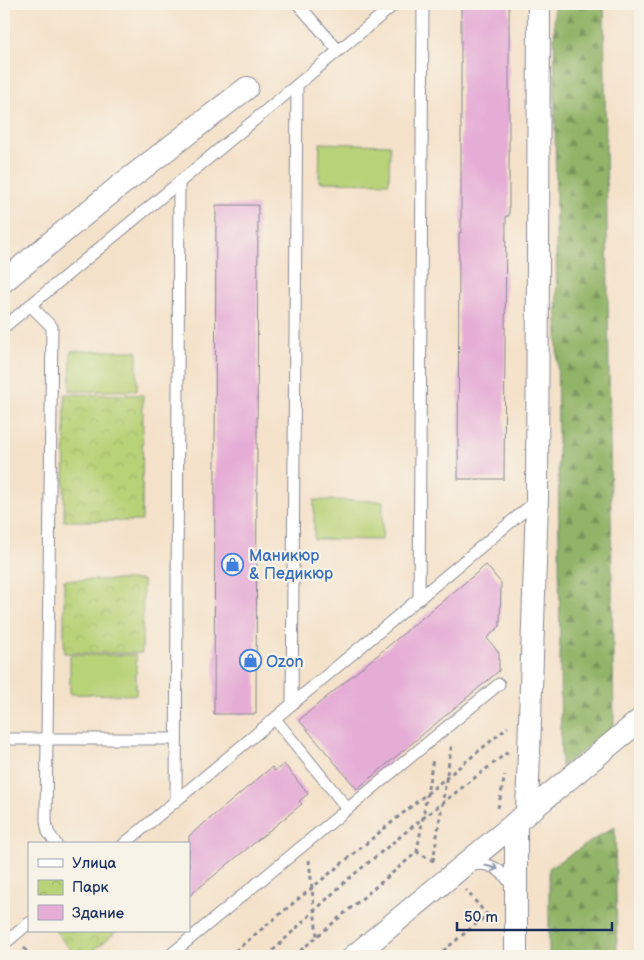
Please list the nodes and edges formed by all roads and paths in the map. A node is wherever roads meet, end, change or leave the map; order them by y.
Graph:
1 (298, 4) edge
2 (395, 4) edge
3 (423, 4) edge
4 (539, 4) edge
5 (338, 50) junction
6 (297, 85) junction
7 (246, 88) dead end
8 (179, 182) junction
9 (4, 282) edge
10 (30, 305) junction
11 (4, 327) edge
12 (537, 500) junction
13 (419, 599) junction
14 (499, 684) dead end
15 (292, 704) junction
16 (274, 719) junction
17 (640, 720) edge
18 (513, 724) dead end
19 (4, 738) edge
20 (47, 738) junction
21 (176, 738) junction
22 (453, 739) dead end
23 (433, 756) dead end
24 (509, 760) dead end
25 (507, 769) dead end
26 (447, 777) junction
27 (427, 794) junction
28 (176, 801) junction
29 (443, 803) junction
30 (347, 808) junction
31 (495, 815) dead end
32 (522, 817) junction
33 (423, 818) junction
34 (55, 842) edge
35 (126, 842) edge
36 (417, 852) junction
37 (308, 853) dead end
38 (433, 861) junction
39 (452, 875) junction
40 (312, 888) junction
41 (516, 895) junction
42 (314, 911) junction
43 (28, 924) edge
44 (317, 937) junction
45 (4, 944) edge
46 (169, 956) edge
47 (229, 956) edge
48 (267, 956) edge
49 (294, 956) edge
50 (354, 956) edge
51 (437, 956) edge
52 (516, 956) edge

1 - 5 lane
2 - 5 lane
3 - 13 lane
4 - 12 street
5 - 6 lane
6 - 8 lane
6 - 15 lane
7 - 9 street
8 - 10 lane
8 - 21 lane
10 - 11 lane
10 - 20 lane
12 - 13 lane
12 - 32 street
13 - 15 lane
14 - 30 lane
15 - 16 lane
16 - 28 lane
16 - 30 lane
17 - 32 street
18 - 26 path
19 - 20 lane
20 - 21 lane
20 - 34 lane
21 - 28 lane
22 - 26 path
23 - 27 path
24 - 29 path
25 - 31 path
26 - 27 path
26 - 29 path
27 - 33 path
27 - 40 path
28 - 35 lane
29 - 33 path
29 - 38 path
30 - 46 lane
32 - 39 street
32 - 41 street
33 - 36 path
33 - 42 path
36 - 38 path
36 - 44 path
37 - 40 path
38 - 39 path
39 -> 41 lane
39 - 50 street
39 - 51 path
40 - 42 path
40 - 47 path
41 - 52 street
42 - 44 path
42 - 48 path
43 - 45 lane
44 - 49 path

